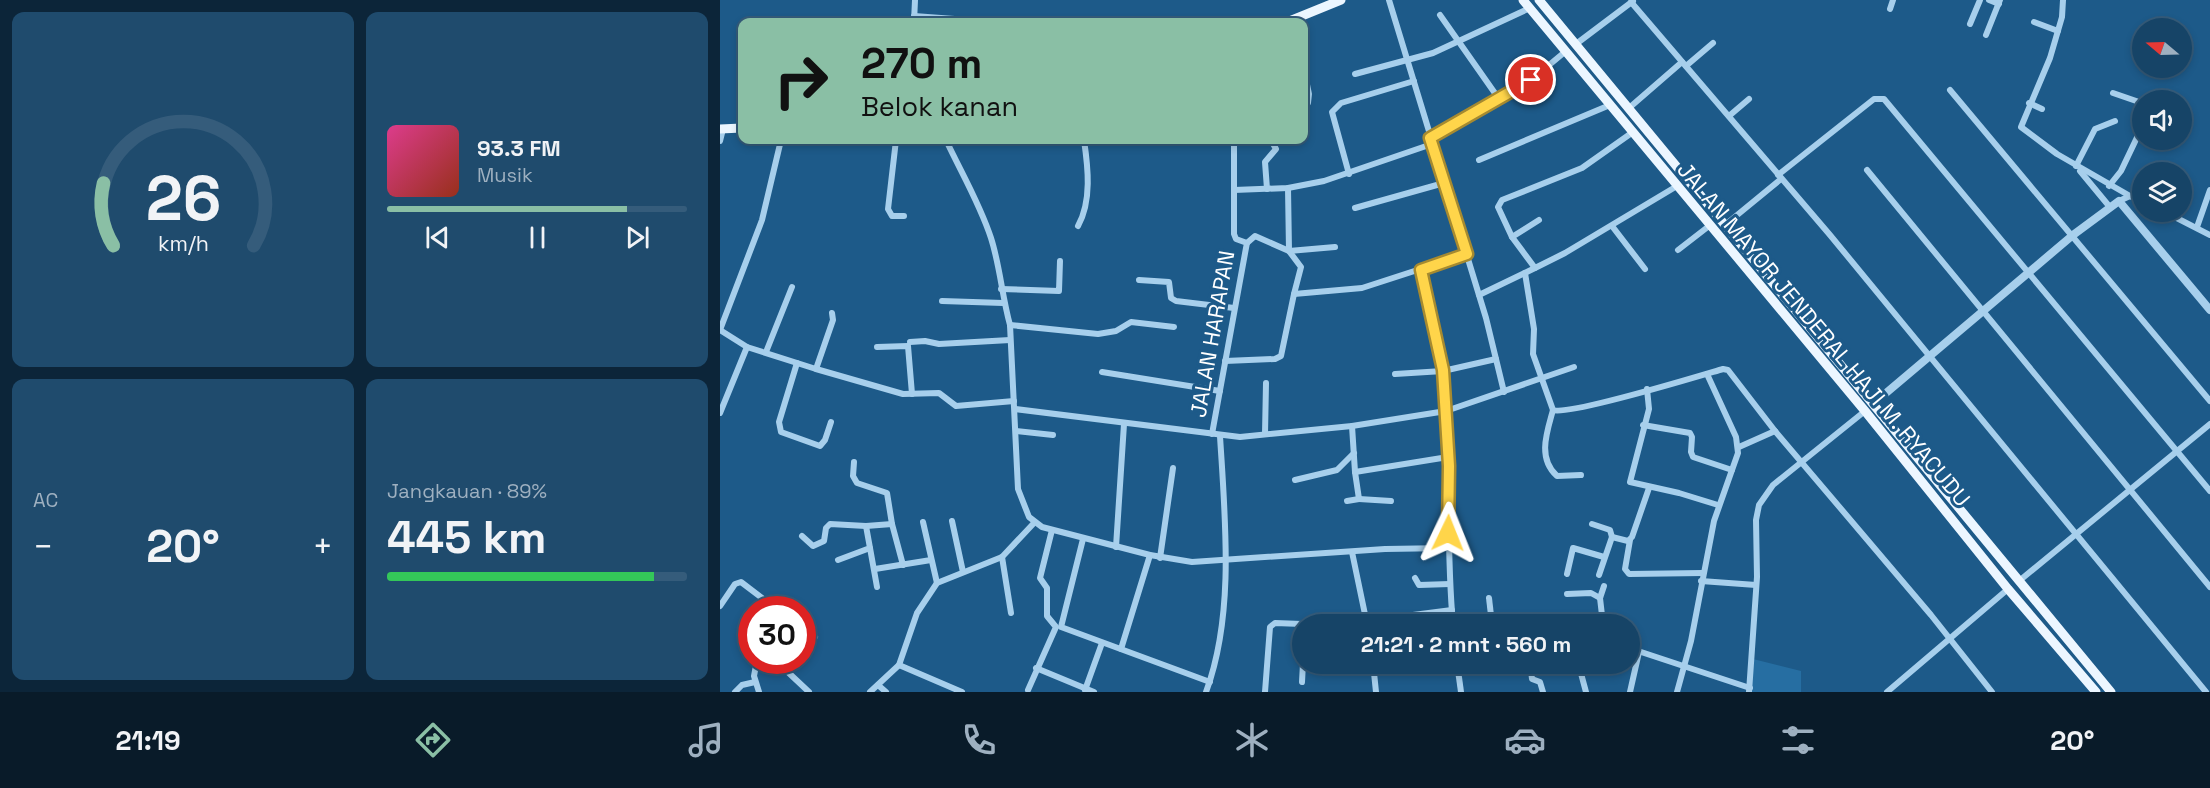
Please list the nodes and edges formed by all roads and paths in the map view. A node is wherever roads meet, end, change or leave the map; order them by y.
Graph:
1 (915, 0) edge
2 (1341, 0) edge
3 (1389, 0) edge
4 (1523, 0) edge
5 (1893, 0) edge
6 (1980, 0) edge
7 (1989, 0) edge
8 (2063, 0) edge
9 (1543, 1) edge
10 (1633, 1) edge
11 (1999, 2) edge
12 (1530, 8) junction
13 (1890, 9) dead end
14 (1440, 15) dead end
15 (914, 18) edge
16 (1299, 18) edge
17 (2034, 22) dead end
18 (1970, 24) dead end
19 (2058, 31) junction
20 (1986, 35) dead end
21 (1461, 41) junction
22 (1713, 43) dead end
23 (1576, 44) junction
24 (1566, 51) junction
25 (1408, 59) junction
26 (1684, 64) junction
27 (1355, 74) dead end
28 (1414, 81) junction
29 (1308, 85) edge
30 (1950, 90) dead end
31 (2113, 93) dead end
32 (1499, 99) junction
33 (1749, 99) dead end
34 (2132, 100) edge
35 (1308, 103) edge
36 (2029, 104) junction
37 (1610, 105) junction
38 (1629, 108) junction
39 (2042, 109) dead end
40 (1730, 116) junction
41 (2115, 121) dead end
42 (738, 128) edge
43 (1646, 128) junction
44 (721, 129) edge
45 (1633, 132) junction
46 (720, 141) edge
47 (1431, 141) junction
48 (781, 144) edge
49 (896, 144) edge
50 (948, 144) edge
51 (1084, 144) edge
52 (1234, 144) edge
53 (1273, 144) edge
54 (1659, 145) junction
55 (1646, 148) junction
56 (2132, 148) edge
57 (1479, 160) dead end
58 (2076, 166) junction
59 (1663, 169) junction
60 (1867, 170) dead end
61 (1348, 174) junction
62 (1780, 177) junction
63 (1444, 183) junction
64 (1677, 186) junction
65 (2109, 186) junction
66 (1288, 188) junction
67 (1267, 189) junction
68 (1234, 190) junction
69 (2210, 190) edge
70 (2130, 196) joint
71 (2119, 201) junction
72 (2109, 206) junction
73 (1355, 208) dead end
74 (904, 216) dead end
75 (1539, 220) dead end
76 (2186, 222) edge
77 (1725, 225) junction
78 (1078, 226) dead end
79 (1612, 226) junction
80 (1709, 226) junction
81 (2197, 227) junction
82 (2073, 235) junction
83 (2210, 235) edge
84 (1512, 237) junction
85 (1247, 243) junction
86 (1335, 247) dead end
87 (1678, 250) dead end
88 (1289, 251) junction
89 (1467, 254) junction
90 (1060, 261) dead end
91 (1534, 268) junction
92 (1421, 270) junction
93 (1645, 270) dead end
94 (2028, 272) junction
95 (1525, 273) junction
96 (1139, 280) dead end
97 (792, 287) dead end
98 (1001, 289) junction
99 (1294, 294) junction
100 (1479, 295) junction
101 (942, 301) dead end
102 (1003, 303) junction
103 (1234, 308) junction
104 (2210, 310) edge
105 (1984, 311) junction
106 (832, 313) dead end
107 (1010, 325) junction
108 (1174, 327) dead end
109 (720, 330) edge
110 (1010, 340) junction
111 (910, 342) dead end
112 (747, 346) junction
113 (877, 347) dead end
114 (766, 352) junction
115 (1929, 356) junction
116 (1496, 359) junction
117 (1226, 361) junction
118 (797, 363) junction
119 (1574, 367) dead end
120 (816, 369) junction
121 (1443, 370) junction
122 (1102, 372) dead end
123 (1395, 374) dead end
124 (1707, 374) junction
125 (1540, 377) junction
126 (1266, 383) dead end
127 (1647, 389) junction
128 (1220, 391) junction
129 (1504, 392) junction
130 (912, 394) junction
131 (1014, 401) junction
132 (2210, 401) edge
133 (1873, 404) junction
134 (1015, 409) junction
135 (1553, 410) junction
136 (1446, 411) junction
137 (1865, 411) junction
138 (720, 413) edge
139 (831, 422) dead end
140 (1124, 424) junction
141 (2210, 424) edge
142 (1643, 425) junction
143 (1352, 426) junction
144 (1016, 431) junction
145 (1775, 431) junction
146 (1212, 434) junction
147 (1265, 434) junction
148 (1053, 435) dead end
149 (1220, 436) junction
150 (1738, 447) junction
151 (2177, 451) junction
152 (1354, 452) junction
153 (1448, 457) junction
154 (1801, 461) junction
155 (854, 462) dead end
156 (1173, 468) dead end
157 (1732, 470) junction
158 (1355, 472) junction
159 (1581, 475) dead end
160 (1295, 480) dead end
161 (1649, 488) junction
162 (1942, 488) junction
163 (2130, 489) junction
164 (2210, 492) edge
165 (1933, 496) junction
166 (1359, 499) junction
167 (1347, 501) dead end
168 (1391, 501) dead end
169 (1718, 505) junction
170 (1956, 505) junction
171 (1947, 514) junction
172 (952, 520) dead end
173 (923, 522) dead end
174 (1034, 523) junction
175 (892, 524) junction
176 (1592, 524) dead end
177 (866, 526) junction
178 (1052, 530) junction
179 (2077, 534) junction
180 (802, 536) dead end
181 (1612, 537) junction
182 (1083, 539) junction
183 (1630, 540) junction
184 (1116, 547) junction
185 (870, 548) junction
186 (1448, 548) junction
187 (1352, 552) junction
188 (1150, 555) junction
189 (1002, 557) junction
190 (1604, 557) junction
191 (1160, 558) junction
192 (838, 560) dead end
193 (931, 561) junction
194 (1226, 561) junction
195 (903, 565) junction
196 (875, 569) junction
197 (963, 572) junction
198 (1703, 573) junction
199 (1567, 574) dead end
200 (1599, 575) dead end
201 (1415, 578) dead end
202 (2019, 581) junction
203 (1701, 582) junction
204 (937, 583) junction
205 (1450, 584) junction
206 (1756, 585) junction
207 (1604, 586) dead end
208 (2210, 587) edge
209 (877, 588) dead end
210 (2008, 589) junction
211 (1567, 594) dead end
212 (757, 596) edge
213 (1489, 598) dead end
214 (1600, 598) junction
215 (720, 606) edge
216 (1452, 610) junction
217 (1011, 613) dead end
218 (1364, 614) edge
219 (1422, 614) edge
220 (1452, 614) edge
221 (1491, 614) edge
222 (1602, 614) edge
223 (1050, 620) junction
224 (1060, 623) junction
225 (1292, 624) edge
226 (1950, 640) junction
227 (1102, 643) junction
228 (1121, 649) junction
229 (1640, 652) edge
230 (899, 665) junction
231 (1036, 668) junction
232 (1684, 668) junction
233 (756, 674) edge
234 (790, 674) edge
235 (1302, 674) edge
236 (1374, 674) edge
237 (1459, 674) edge
238 (1531, 674) edge
239 (1581, 674) edge
240 (1634, 674) edge
241 (755, 682) junction
242 (1210, 682) junction
243 (1302, 682) dead end
244 (878, 685) junction
245 (1894, 686) junction
246 (1028, 690) dead end
247 (1085, 690) edge
248 (1750, 690) edge
249 (735, 692) edge
250 (759, 692) edge
251 (809, 692) edge
252 (870, 692) edge
253 (885, 692) edge
254 (962, 692) edge
255 (1095, 692) edge
256 (1206, 692) edge
257 (1265, 692) edge
258 (1376, 692) edge
259 (1461, 692) edge
260 (1544, 692) edge
261 (1586, 692) edge
262 (1630, 692) edge
263 (1677, 692) edge
264 (1887, 692) edge
265 (1899, 692) edge
266 (1992, 692) edge
267 (2096, 692) edge
268 (2111, 692) edge
269 (2206, 692) edge

1 - 15 street
2 - 16 main road
3 - 25 street
4 - 12 main road, JALAN MAYOR JENDERAL HAJI M. RYACUDU
5 - 13 street
6 - 18 street
7 - 11 street
8 - 19 street
9 - 23 main road, JALAN MAYOR JENDERAL HAJI M. RYACUDU
10 - 23 street
10 - 26 street
11 - 20 street
12 - 21 street
12 - 24 main road, JALAN MAYOR JENDERAL HAJI M. RYACUDU
14 - 21 street
17 - 19 street
19 - 36 street
21 - 25 street
21 - 32 street
22 - 26 street
23 - 38 main road, JALAN MAYOR JENDERAL HAJI M. RYACUDU
24 - 32 street
24 - 37 main road, JALAN MAYOR JENDERAL HAJI M. RYACUDU
25 - 27 street
25 - 28 street
26 - 38 street
26 - 40 street
28 - 47 street
28 - 61 street
29 - 35 street
30 - 82 street
31 - 34 street
32 - 47 street
33 - 40 street
36 - 39 street
36 - 58 street
37 - 45 main road, JALAN MAYOR JENDERAL HAJI M. RYACUDU
37 - 57 street
38 - 43 main road, JALAN MAYOR JENDERAL HAJI M. RYACUDU
40 - 62 street
41 - 58 street
42 - 44 main road
43 - 54 main road, JALAN MAYOR JENDERAL HAJI M. RYACUDU
43 - 55 main road
44 - 46 street
45 - 55 main road, JALAN MAYOR JENDERAL HAJI M. RYACUDU
45 - 84 street
47 - 61 street
47 - 63 street
48 - 109 street
49 - 74 street
50 - 98 street
51 - 78 street
52 - 68 street, JALAN HARAPAN
53 - 67 street
54 - 59 main road
54 - 77 main road, JALAN MAYOR JENDERAL HAJI M. RYACUDU
55 - 59 main road, JALAN MAYOR JENDERAL HAJI M. RYACUDU
56 - 65 street
58 - 65 street
58 - 72 street
59 - 64 main road, JALAN MAYOR JENDERAL HAJI M. RYACUDU
60 - 105 street
61 - 66 street
62 - 77 street
62 - 94 street
62 - 115 street
63 - 73 street
63 - 89 street
64 - 79 street
64 - 80 main road, JALAN MAYOR JENDERAL HAJI M. RYACUDU
65 - 70 street
66 - 67 street
66 - 88 street
67 - 68 street
68 - 85 street, JALAN HARAPAN
69 - 81 street
70 - 71 street
71 - 72 street
71 - 104 street
72 - 82 street
75 - 84 street
76 - 81 street
77 - 133 main road, JALAN MAYOR JENDERAL HAJI M. RYACUDU
79 - 91 street
79 - 93 street
80 - 87 street
80 - 137 main road, JALAN MAYOR JENDERAL HAJI M. RYACUDU
81 - 83 street
82 - 94 street
82 - 132 street
84 - 91 street
85 - 88 street
85 - 103 street, JALAN HARAPAN
86 - 88 street
88 - 99 street
89 - 92 street
89 - 100 street
90 - 98 street
91 - 95 street
92 - 99 street
92 - 121 street
94 - 105 street
94 - 151 street
95 - 100 street
95 - 125 street
96 - 103 street
97 - 114 street
98 - 102 street
99 - 117 street
100 - 116 street
101 - 102 street
102 - 107 street
103 - 117 street, JALAN HARAPAN
105 - 115 street
105 - 163 street
106 - 120 street
107 - 108 street
107 - 110 street
109 - 112 street
110 - 111 street
110 - 131 street
112 - 114 street
112 - 138 street
113 - 130 street
114 - 118 street
115 - 133 street
115 - 179 street
116 - 121 street
116 - 129 street
117 - 128 street, JALAN HARAPAN
118 - 120 street
118 - 139 street
119 - 125 street
120 - 130 street
121 - 123 street
121 - 136 street
122 - 128 street
124 - 127 street
124 - 145 street
124 - 150 street
125 - 129 street
125 - 135 street
126 - 147 street
127 - 135 street
127 - 142 street
128 - 146 street, JALAN HARAPAN
129 - 136 street
130 - 131 street
131 - 134 street
133 - 162 main road, JALAN MAYOR JENDERAL HAJI M. RYACUDU
134 - 140 street
134 - 144 street
135 - 159 street
136 - 143 street
136 - 153 street
137 - 154 street
137 - 165 main road, JALAN MAYOR JENDERAL HAJI M. RYACUDU
140 - 146 street
140 - 184 street
141 - 151 street
142 - 157 street
142 - 161 street
143 - 147 street
143 - 152 street
144 - 148 street
144 - 174 street
145 - 150 street
145 - 154 street
146 - 149 street
147 - 149 street
149 - 194 street
150 - 157 street
151 - 163 street
151 - 164 street
152 - 158 street
152 - 160 street
153 - 158 street
153 - 186 street
154 - 206 street
154 - 226 street
155 - 175 street
156 - 191 street
157 - 169 street
158 - 166 street
161 - 169 street
161 - 183 street
162 - 165 main road
162 - 170 main road, JALAN MAYOR JENDERAL HAJI M. RYACUDU
163 - 179 street
163 - 208 street
165 - 171 main road, JALAN MAYOR JENDERAL HAJI M. RYACUDU
166 - 167 street
166 - 168 street
169 - 198 street
170 - 171 main road
170 - 202 main road, JALAN MAYOR JENDERAL HAJI M. RYACUDU
171 - 210 main road, JALAN MAYOR JENDERAL HAJI M. RYACUDU
172 - 197 street
173 - 193 street
174 - 178 street
174 - 189 street
175 - 177 street
175 - 195 street
176 - 181 street
177 - 180 street
177 - 185 street
178 - 182 street
178 - 223 street
179 - 202 street
179 - 269 street
181 - 183 street
181 - 190 street
182 - 184 street
182 - 224 street
183 - 198 street
184 - 188 street
185 - 192 street
185 - 196 street
186 - 187 street
186 - 205 street
187 - 194 street
187 - 218 street
188 - 191 street
188 - 228 street
189 - 197 street
189 - 217 street
190 - 199 street
190 - 200 street
191 - 194 street
193 - 195 street
193 - 204 street
194 - 242 street
195 - 196 street
196 - 209 street
197 - 204 street
198 - 203 street
201 - 205 street
202 - 268 main road, JALAN MAYOR JENDERAL HAJI M. RYACUDU
203 - 206 street
203 - 232 street
204 - 230 street
205 - 216 street
206 - 248 street
207 - 214 street
210 - 226 street
210 - 267 main road, JALAN MAYOR JENDERAL HAJI M. RYACUDU
211 - 214 street
212 - 215 street
213 - 221 street
214 - 222 street
216 - 219 street
216 - 220 street
223 - 224 street
223 - 231 street
224 - 227 street
225 - 257 street
226 - 245 street
226 - 266 street
227 - 228 street
227 - 247 street
228 - 242 street
229 - 232 street
230 - 244 street
230 - 254 street
231 - 246 street
231 - 247 street
232 - 248 street
232 - 263 street
233 - 241 street
234 - 251 street
235 - 243 street
236 - 258 street
237 - 259 street
238 - 260 street
239 - 261 street
240 - 262 street
241 - 249 street
241 - 250 street
242 - 256 street
244 - 252 street
244 - 253 street
245 - 264 street
245 - 265 street
247 - 255 street

